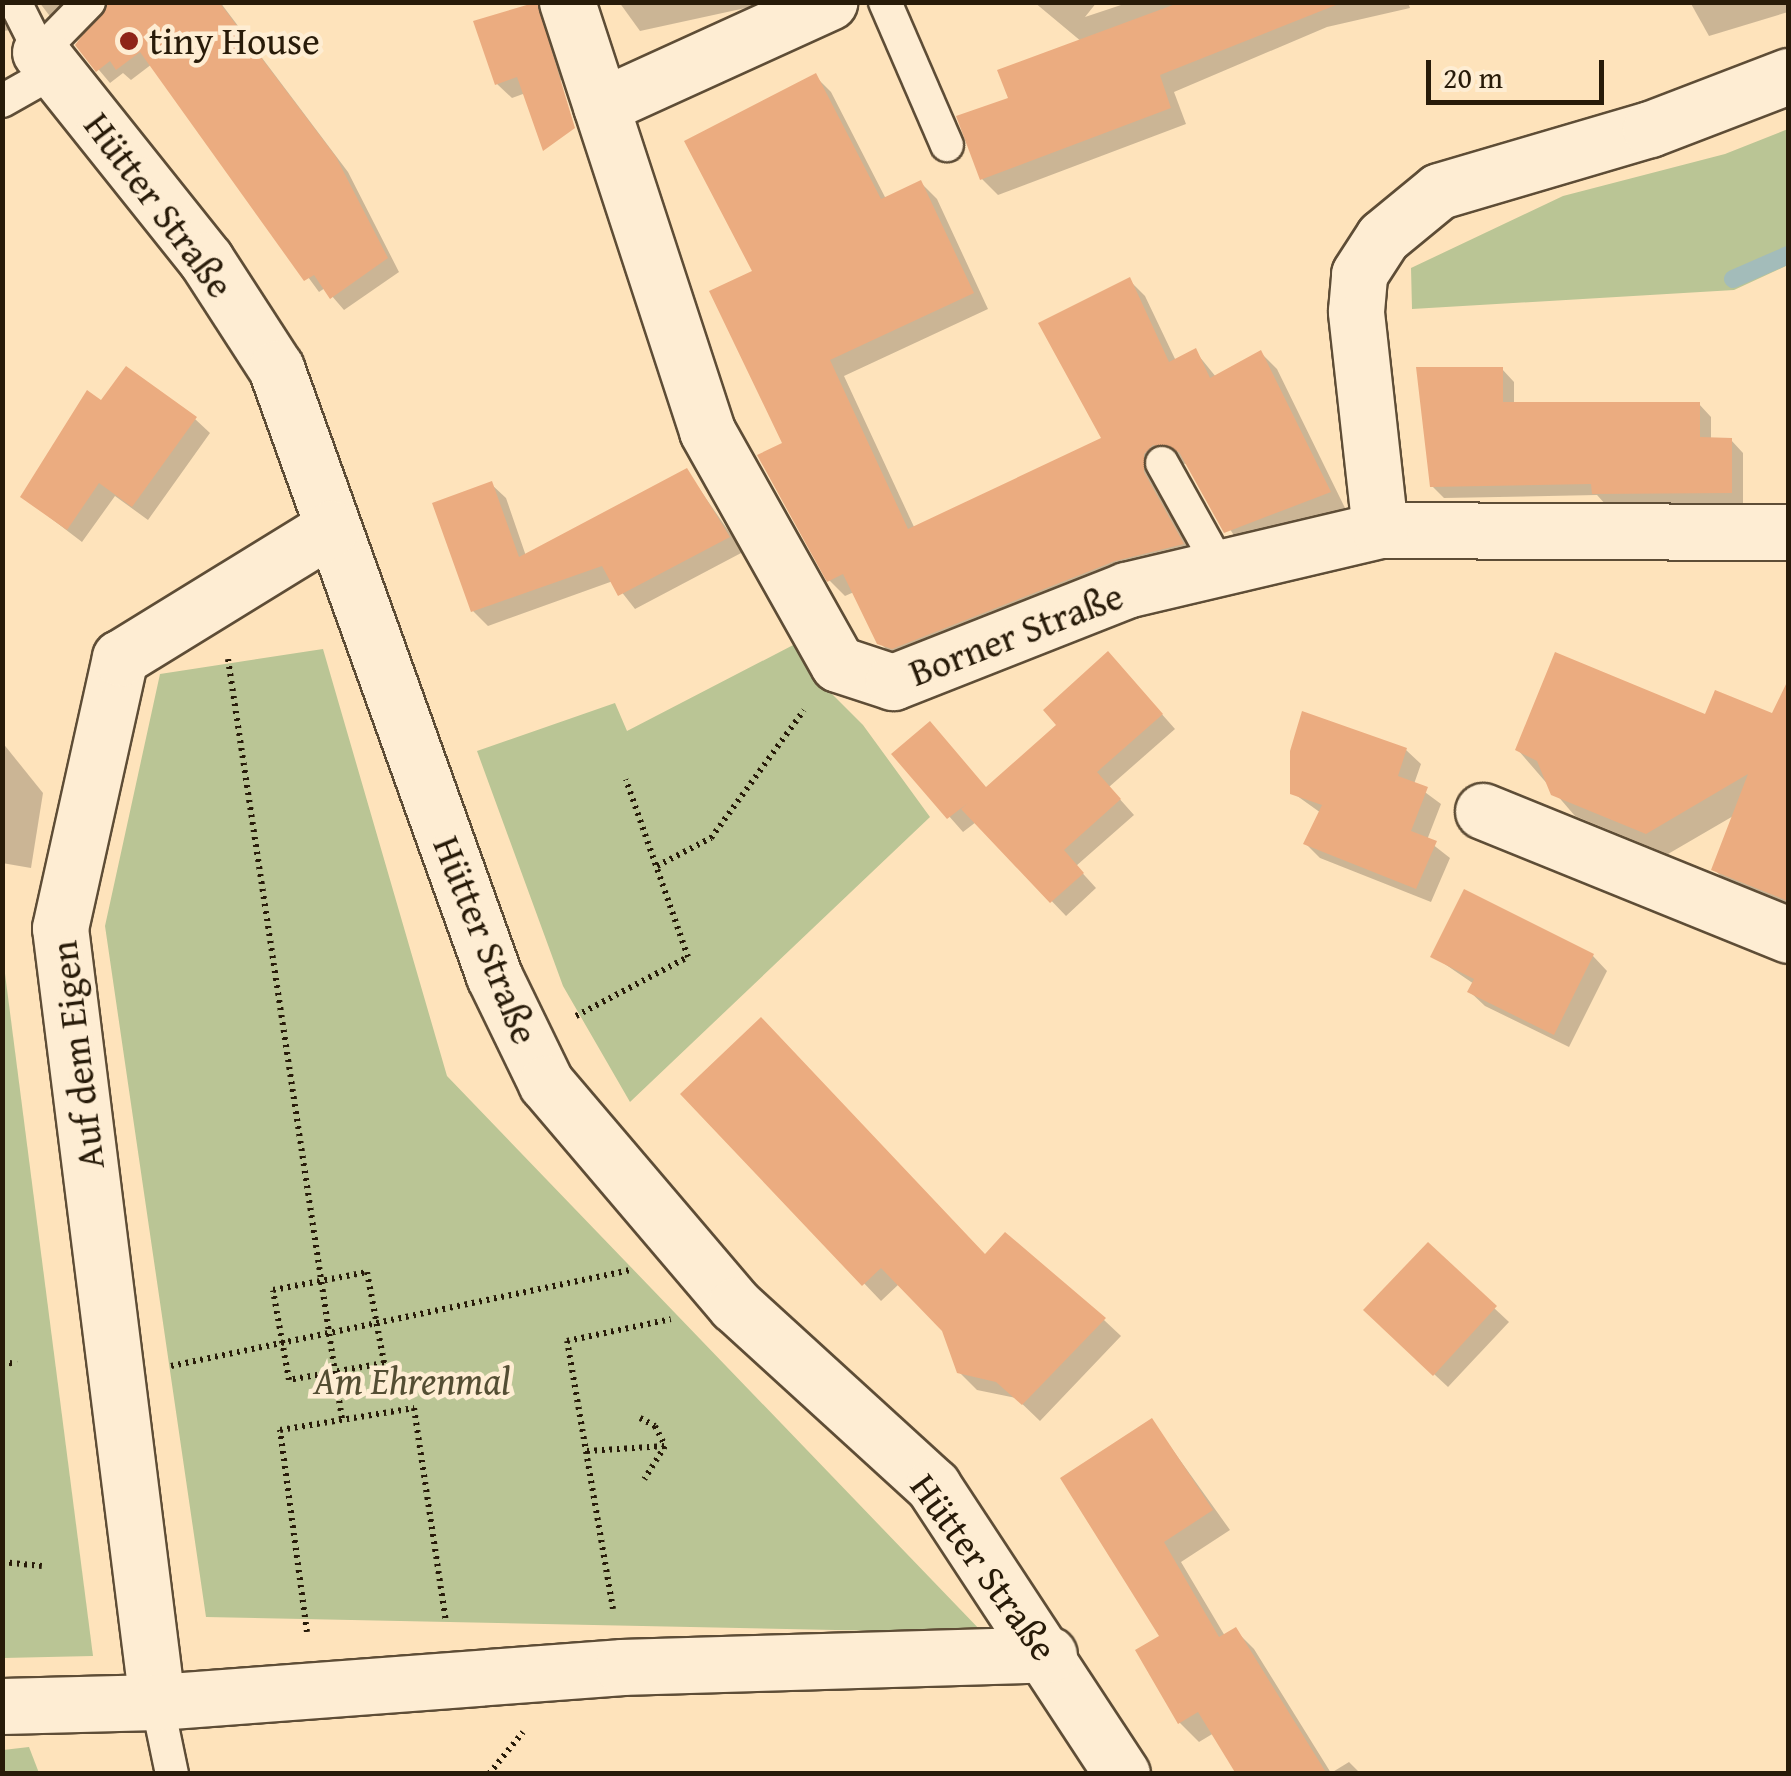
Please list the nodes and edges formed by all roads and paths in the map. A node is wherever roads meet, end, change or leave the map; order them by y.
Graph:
1 (15, 2) edge
2 (89, 2) edge
3 (567, 2) edge
4 (828, 2) edge
5 (885, 2) edge
6 (47, 62) junction
7 (1788, 76) edge
8 (2, 101) edge
9 (601, 106) junction
10 (947, 144) dead end
11 (1162, 463) dead end
12 (331, 528) junction
13 (1380, 530) junction
14 (1788, 532) edge
15 (1220, 566) junction
16 (219, 598) junction
17 (838, 664) junction
18 (626, 780) dead end
19 (1483, 811) dead end
20 (657, 866) junction
21 (1788, 934) edge
22 (526, 1042) junction
23 (692, 1258) junction
24 (318, 1282) junction
25 (735, 1305) junction
26 (376, 1320) junction
27 (326, 1331) junction
28 (282, 1341) junction
29 (191, 1361) dead end
30 (2, 1362) edge
31 (18, 1364) dead end
32 (334, 1372) junction
33 (640, 1418) dead end
34 (342, 1419) junction
35 (665, 1446) junction
36 (586, 1451) junction
37 (644, 1479) dead end
38 (2, 1562) edge
39 (42, 1566) dead end
40 (1049, 1654) junction
41 (623, 1668) junction
42 (454, 1678) junction
43 (314, 1688) junction
44 (157, 1702) junction
45 (2, 1706) edge
46 (172, 1774) edge
47 (1122, 1774) edge

1 - 6 lane, Hütter Straße
2 - 6 lane
3 - 9 street
4 - 9 street
5 - 10 lane
6 - 8 lane
6 - 12 street, Hütter Straße
7 - 13 street
9 - 17 street
11 - 15 lane
12 - 16 street, Auf dem Eigen
12 - 22 street, Hütter Straße
13 - 14 street, Borner Straße
13 - 15 street, Borner Straße
15 - 17 street, Borner Straße
16 - 24 path
16 - 44 street, Auf dem Eigen
17 - 20 path
18 - 20 path
19 - 21 street
20 - 22 path
22 - 23 street, Hütter Straße
23 - 25 street, Hütter Straße
23 - 26 path
24 - 26 path
24 - 27 path
24 - 28 path
25 - 36 path
25 - 40 street, Hütter Straße
26 - 27 path
26 - 32 path
27 - 28 path
27 - 32 path
28 - 29 path
28 - 32 path
30 - 31 path
32 - 34 path
33 - 35 path
34 - 42 path
34 - 43 path
35 - 36 path
35 - 37 path
36 - 41 path
38 - 39 path
40 - 41 street
40 - 47 street, Hütter Straße
41 - 42 street
42 - 43 street
43 - 44 street
44 - 45 street
44 - 46 lane

